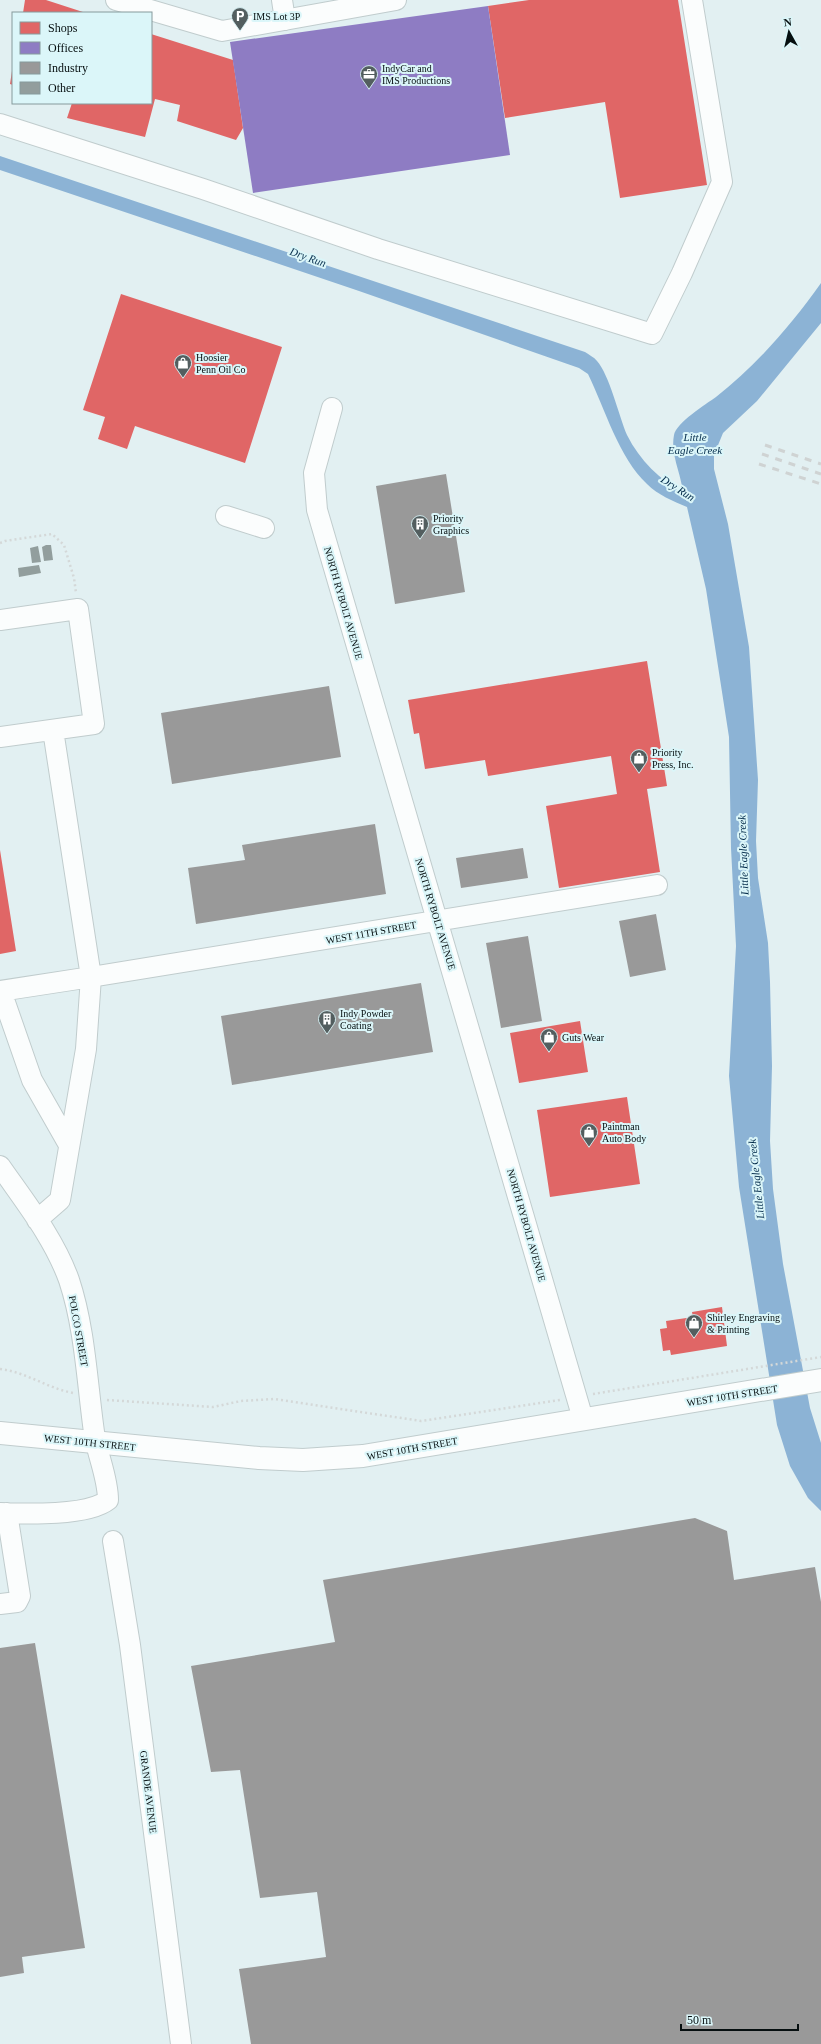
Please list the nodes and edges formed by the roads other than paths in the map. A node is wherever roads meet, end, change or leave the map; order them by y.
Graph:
1 (116, 0) edge
2 (282, 0) edge
3 (396, 0) edge
4 (692, 0) edge
5 (317, 7) edge
6 (285, 20) junction
7 (0, 124) edge
8 (332, 408) dead end
9 (226, 516) dead end
10 (264, 528) dead end
11 (0, 620) edge
12 (53, 730) junction
13 (0, 738) edge
14 (657, 886) dead end
15 (438, 921) junction
16 (91, 977) junction
17 (0, 991) edge
18 (69, 1145) junction
19 (0, 1166) edge
20 (37, 1220) junction
21 (821, 1380) edge
22 (583, 1419) junction
23 (0, 1433) edge
24 (96, 1443) junction
25 (3, 1513) edge
26 (113, 1542) dead end
27 (7, 1555) edge
28 (0, 1604) edge
29 (181, 2044) edge

1 - 6 street
2 - 6 street
3 - 5 street
4 - 7 street
5 - 6 street
8 - 15 street, NORTH RYBOLT AVENUE
9 - 10 street
11 - 12 street
12 - 13 street
12 - 16 street
14 - 15 street, WEST 11TH STREET
15 - 16 street, WEST 11TH STREET
15 - 22 street, NORTH RYBOLT AVENUE
16 - 17 street, WEST 11TH STREET
16 - 18 street
17 - 18 street
18 - 20 street
19 - 20 street, POLCO STREET
20 - 24 street, POLCO STREET
21 - 22 main road, WEST 10TH STREET
22 - 24 main road, WEST 10TH STREET
23 - 24 main road, WEST 10TH STREET
24 - 25 street, POLCO STREET
25 - 27 street
26 - 29 street, GRANDE AVENUE
27 - 28 street

